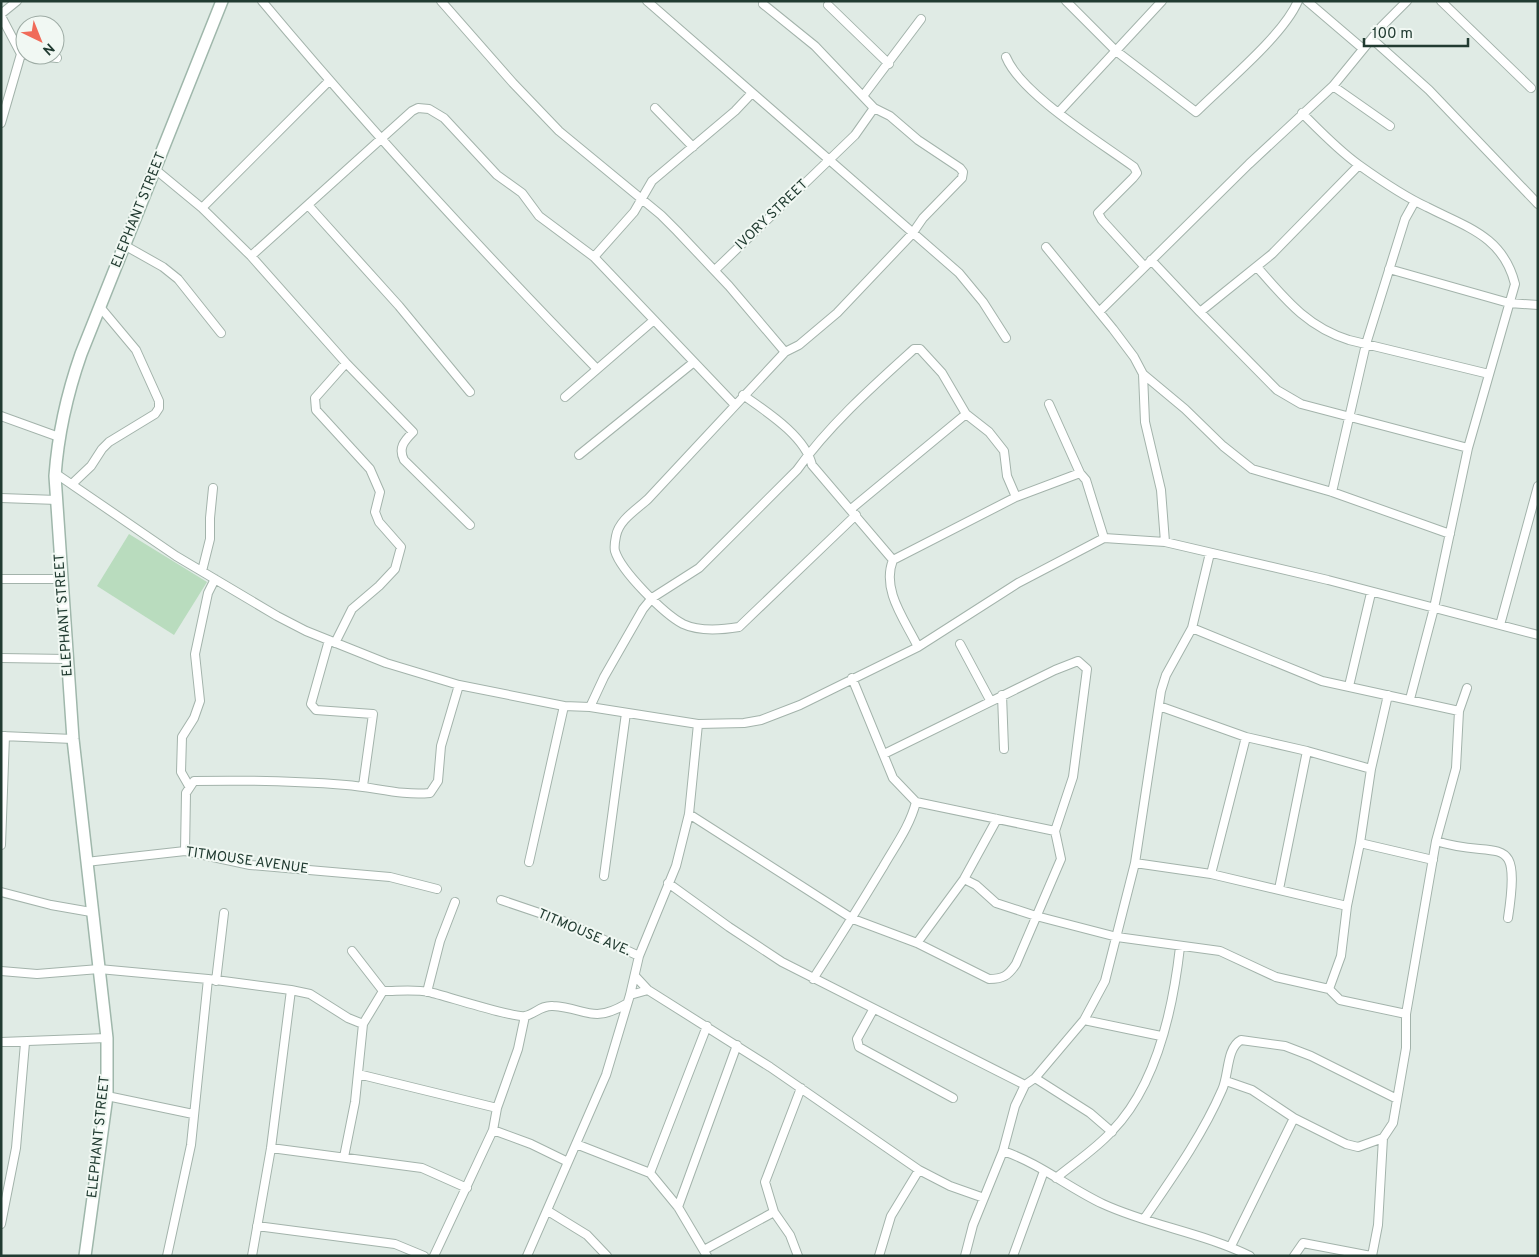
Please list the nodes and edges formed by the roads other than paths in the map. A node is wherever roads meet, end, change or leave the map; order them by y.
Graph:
1 (18, 1) edge
2 (222, 1) edge
3 (262, 1) edge
4 (441, 1) edge
5 (647, 1) edge
6 (1066, 1) edge
7 (1162, 1) edge
8 (1298, 1) edge
9 (1307, 1) edge
10 (1407, 1) edge
11 (1441, 1) edge
12 (763, 4) dead end
13 (828, 5) dead end
14 (1, 15) edge
15 (921, 19) dead end
16 (15, 39) edge
17 (1372, 39) junction
18 (1362, 48) junction
19 (1116, 51) junction
20 (1006, 57) dead end
21 (889, 64) junction
22 (21, 65) edge
23 (328, 81) junction
24 (1332, 86) junction
25 (1531, 88) dead end
26 (752, 92) junction
27 (863, 96) junction
28 (655, 108) dead end
29 (874, 108) junction
30 (1059, 112) junction
31 (1302, 113) junction
32 (1, 122) edge
33 (1390, 126) dead end
34 (379, 138) junction
35 (693, 147) junction
36 (829, 160) junction
37 (1359, 165) junction
38 (156, 170) junction
39 (642, 199) junction
40 (1415, 201) junction
41 (1538, 204) edge
42 (308, 205) junction
43 (202, 208) junction
44 (912, 234) junction
45 (124, 245) junction
46 (1046, 247) dead end
47 (250, 256) junction
48 (594, 257) junction
49 (1151, 260) junction
50 (1144, 266) junction
51 (1258, 267) junction
52 (1389, 269) junction
53 (715, 270) junction
54 (1510, 303) junction
55 (1538, 305) edge
56 (100, 308) junction
57 (1099, 312) junction
58 (1200, 312) junction
59 (654, 320) junction
60 (221, 334) dead end
61 (1006, 338) dead end
62 (1366, 344) junction
63 (785, 352) junction
64 (694, 362) junction
65 (346, 363) junction
66 (597, 369) junction
67 (1143, 374) junction
68 (1489, 374) junction
69 (470, 392) dead end
70 (743, 395) junction
71 (565, 397) dead end
72 (734, 404) junction
73 (1049, 404) dead end
74 (966, 414) junction
75 (1, 416) edge
76 (1348, 417) junction
77 (59, 437) junction
78 (1468, 448) junction
79 (809, 453) junction
80 (578, 455) dead end
81 (56, 473) junction
82 (1080, 473) junction
83 (72, 484) junction
84 (1538, 486) edge
85 (213, 488) dead end
86 (1332, 492) junction
87 (1016, 497) junction
88 (1, 498) edge
89 (57, 500) junction
90 (854, 512) junction
91 (470, 525) dead end
92 (1450, 534) junction
93 (1104, 538) junction
94 (1165, 542) junction
95 (1210, 553) junction
96 (893, 560) junction
97 (202, 571) junction
98 (1, 579) edge
99 (62, 579) junction
100 (214, 579) junction
101 (1371, 593) junction
102 (652, 598) junction
103 (1434, 608) junction
104 (1500, 625) junction
105 (1192, 628) junction
106 (1538, 635) edge
107 (332, 641) junction
108 (960, 644) dead end
109 (918, 646) junction
110 (1, 658) edge
111 (67, 659) junction
112 (852, 678) junction
113 (459, 684) junction
114 (1349, 686) junction
115 (1467, 688) dead end
116 (1002, 695) junction
117 (1388, 695) junction
118 (1410, 699) junction
119 (990, 700) junction
120 (564, 706) junction
121 (1159, 706) junction
122 (590, 707) junction
123 (1459, 711) junction
124 (626, 713) junction
125 (698, 724) junction
126 (3, 736) edge
127 (1246, 737) junction
128 (72, 739) junction
129 (1004, 749) dead end
130 (1307, 751) junction
131 (884, 754) junction
132 (1371, 769) junction
133 (189, 786) junction
134 (363, 786) junction
135 (916, 802) junction
136 (689, 814) junction
137 (997, 819) junction
138 (1055, 830) junction
139 (1436, 842) junction
140 (1360, 843) junction
141 (1, 845) edge
142 (185, 852) junction
143 (1433, 860) junction
144 (86, 862) junction
145 (528, 862) dead end
146 (1135, 863) junction
147 (1211, 874) junction
148 (604, 876) dead end
149 (964, 879) junction
150 (668, 883) junction
151 (437, 889) dead end
152 (1279, 889) junction
153 (1, 892) edge
154 (501, 900) dead end
155 (455, 902) dead end
156 (1347, 906) junction
157 (92, 912) junction
158 (224, 913) dead end
159 (1036, 916) junction
160 (1508, 918) dead end
161 (853, 919) junction
162 (1117, 937) junction
163 (917, 943) junction
164 (1180, 947) junction
165 (352, 951) dead end
166 (639, 956) junction
167 (98, 969) junction
168 (1, 971) edge
169 (635, 976) junction
170 (813, 979) junction
171 (212, 980) junction
172 (1329, 989) junction
173 (291, 990) junction
174 (648, 990) junction
175 (383, 991) junction
176 (427, 992) junction
177 (630, 995) junction
178 (626, 1004) junction
179 (873, 1010) junction
180 (1406, 1014) junction
181 (525, 1016) junction
182 (1084, 1020) junction
183 (363, 1024) junction
184 (707, 1026) junction
185 (1161, 1036) junction
186 (107, 1038) junction
187 (1, 1042) edge
188 (25, 1042) junction
189 (737, 1045) junction
190 (358, 1074) junction
191 (1035, 1078) junction
192 (1226, 1080) junction
193 (1025, 1085) junction
194 (801, 1088) junction
195 (106, 1096) junction
196 (953, 1098) dead end
197 (1396, 1099) junction
198 (497, 1108) junction
199 (193, 1114) junction
200 (1294, 1118) junction
201 (493, 1130) junction
202 (1112, 1132) junction
203 (1383, 1138) junction
204 (576, 1144) junction
205 (271, 1148) junction
206 (1003, 1151) junction
207 (344, 1156) junction
208 (568, 1162) junction
209 (919, 1170) junction
210 (1044, 1171) junction
211 (650, 1173) junction
212 (1056, 1178) junction
213 (467, 1188) junction
214 (984, 1198) junction
215 (678, 1207) junction
216 (548, 1211) junction
217 (774, 1212) junction
218 (1144, 1219) junction
219 (1, 1224) edge
220 (257, 1226) junction
221 (1231, 1246) junction
222 (705, 1253) edge
223 (85, 1256) edge
224 (167, 1256) edge
225 (252, 1256) edge
226 (424, 1256) edge
227 (434, 1256) edge
228 (527, 1256) edge
229 (607, 1256) edge
230 (798, 1256) edge
231 (879, 1256) edge
232 (965, 1256) edge
233 (1013, 1256) edge
234 (1250, 1256) edge
235 (1294, 1256) edge
236 (1372, 1256) edge

1 - 14 street
2 - 38 main road, ELEPHANT STREET
3 - 23 street
4 - 39 street
5 - 26 street
6 - 19 street
7 - 19 street
8 - 19 street
9 - 18 street
10 - 17 street
11 - 25 street
12 - 27 street
13 - 21 street
14 - 16 street
15 - 21 street
17 - 18 street
17 - 41 street
18 - 24 street
19 - 30 street
20 - 30 street
21 - 27 street
22 - 32 street
23 - 34 street
23 - 43 street
24 - 31 street
24 - 33 street
26 - 35 street
26 - 36 street
27 - 29 street
28 - 35 street
29 - 36 street, IVORY STREET
29 - 44 street
30 - 50 street
31 - 37 street
31 - 49 street
34 - 42 street
34 - 48 street
34 - 66 street
35 - 39 street
36 - 44 street
36 - 53 street, IVORY STREET
37 - 40 street
37 - 51 street
38 - 43 street
38 - 45 main road, ELEPHANT STREET
39 - 48 street
39 - 53 street
40 - 52 street
40 - 54 street
42 - 47 street
42 - 69 street
43 - 47 street
44 - 61 street
44 - 63 street
45 - 56 main road, ELEPHANT STREET
45 - 60 street
46 - 57 street
47 - 65 street
48 - 59 street
49 - 50 street
49 - 58 street
50 - 57 street
51 - 58 street
51 - 62 street
52 - 54 street
52 - 62 street
53 - 63 street
54 - 55 street
54 - 68 street
56 - 77 main road, ELEPHANT STREET
56 - 83 street
57 - 67 street
58 - 76 street
59 - 64 street
59 - 66 street
62 - 68 street
62 - 76 street
63 - 70 street
64 - 72 street
64 - 80 street
65 - 91 street
65 - 107 street
66 - 71 street
67 - 86 street
67 - 94 street
68 - 78 street
70 - 72 street
70 - 79 street
72 - 102 street
73 - 82 street
74 - 79 street
74 - 87 street
74 - 90 street
75 - 77 street
76 - 78 street
76 - 86 street
77 - 81 main road, ELEPHANT STREET
78 - 92 street
79 - 90 street
79 - 102 street
81 - 83 street
81 - 89 main road, ELEPHANT STREET
82 - 87 street
82 - 93 street
83 - 97 street
84 - 104 street
85 - 97 street
86 - 92 street
87 - 96 street
88 - 89 street
89 - 99 main road, ELEPHANT STREET
90 - 96 street
90 - 102 street
92 - 103 street
93 - 94 street
93 - 109 street
94 - 95 street
95 - 101 street
95 - 105 street
96 - 109 street
97 - 100 street
98 - 99 street
99 - 111 main road, ELEPHANT STREET
100 - 107 street
100 - 133 street
101 - 103 street
101 - 114 street
102 - 122 street
103 - 104 street
103 - 118 street
104 - 106 street
105 - 114 street
105 - 121 street
107 - 113 street
107 - 134 street
108 - 119 street
109 - 112 street
110 - 111 street
111 - 128 main road, ELEPHANT STREET
112 - 125 street
112 - 131 street
113 - 120 street
113 - 134 street
114 - 117 street
115 - 123 street
116 - 119 street
116 - 129 street
116 - 138 street
117 - 118 street
117 - 132 street
118 - 123 street
119 - 131 street
120 - 122 street
120 - 145 street
121 - 127 street
121 - 146 street
122 - 124 street
123 - 139 street
124 - 125 street
124 - 148 street
125 - 136 street
126 - 128 street
126 - 141 street
127 - 130 street
127 - 147 street
128 - 144 main road, ELEPHANT STREET
130 - 132 street
130 - 152 street
131 - 135 street
132 - 140 street
133 - 134 street
133 - 142 street
135 - 137 street
135 - 161 street
136 - 150 street
136 - 161 street
137 - 138 street
137 - 149 street
138 - 159 street
139 - 143 street
139 - 160 street
140 - 143 street
140 - 156 street
142 - 144 street, TITMOUSE AVENUE
142 - 151 street, TITMOUSE AVENUE
143 - 180 street
144 - 157 main road, ELEPHANT STREET
146 - 147 street
146 - 162 street
147 - 152 street
149 - 159 street
149 - 163 street
150 - 166 street
150 - 170 street
152 - 156 street
153 - 157 street
154 - 166 street, TITMOUSE AVE.
155 - 176 street
156 - 172 street
157 - 167 main road, ELEPHANT STREET
158 - 171 street
159 - 162 street
159 - 163 street
161 - 163 street
161 - 170 street
162 - 164 street
162 - 182 street
164 - 172 street
164 - 185 street
165 - 175 street
166 - 169 street
167 - 168 street
167 - 171 street
167 - 186 main road, ELEPHANT STREET
169 - 174 street
169 - 177 street
170 - 179 street
171 - 173 street
171 - 199 street
172 - 180 street
173 - 183 street
173 - 205 street
174 - 177 street
174 - 184 street
175 - 176 street
175 - 183 street
176 - 181 street
177 - 178 street
178 - 181 street
178 - 204 street
179 - 193 street
179 - 196 street
180 - 197 street
181 - 198 street
182 - 185 street
182 - 191 street
183 - 190 street
184 - 189 street
184 - 211 street
185 - 202 street
186 - 188 street
186 - 195 main road, ELEPHANT STREET
187 - 188 street
188 - 219 street
189 - 194 street
189 - 215 street
190 - 198 street
190 - 207 street
191 - 193 street
191 - 202 street
192 - 197 street
192 - 200 street
192 - 218 street
193 - 206 street
194 - 209 street
194 - 217 street
195 - 199 street
195 - 223 main road, ELEPHANT STREET
197 - 203 street
198 - 201 street
199 - 224 street
200 - 203 street
200 - 221 street
201 - 208 street
201 - 213 street
202 - 212 street
203 - 236 street
204 - 208 street
204 - 211 street
205 - 207 street
205 - 220 street
206 - 210 street
206 - 214 street
207 - 213 street
208 - 216 street
209 - 214 street
209 - 231 street
210 - 212 street
210 - 233 street
211 - 215 street
212 - 218 street
213 - 227 street
214 - 232 street
215 - 222 street
216 - 228 street
216 - 229 street
217 - 222 street
217 - 230 street
218 - 221 street
220 - 225 street
220 - 226 street
221 - 234 street
235 - 236 street

